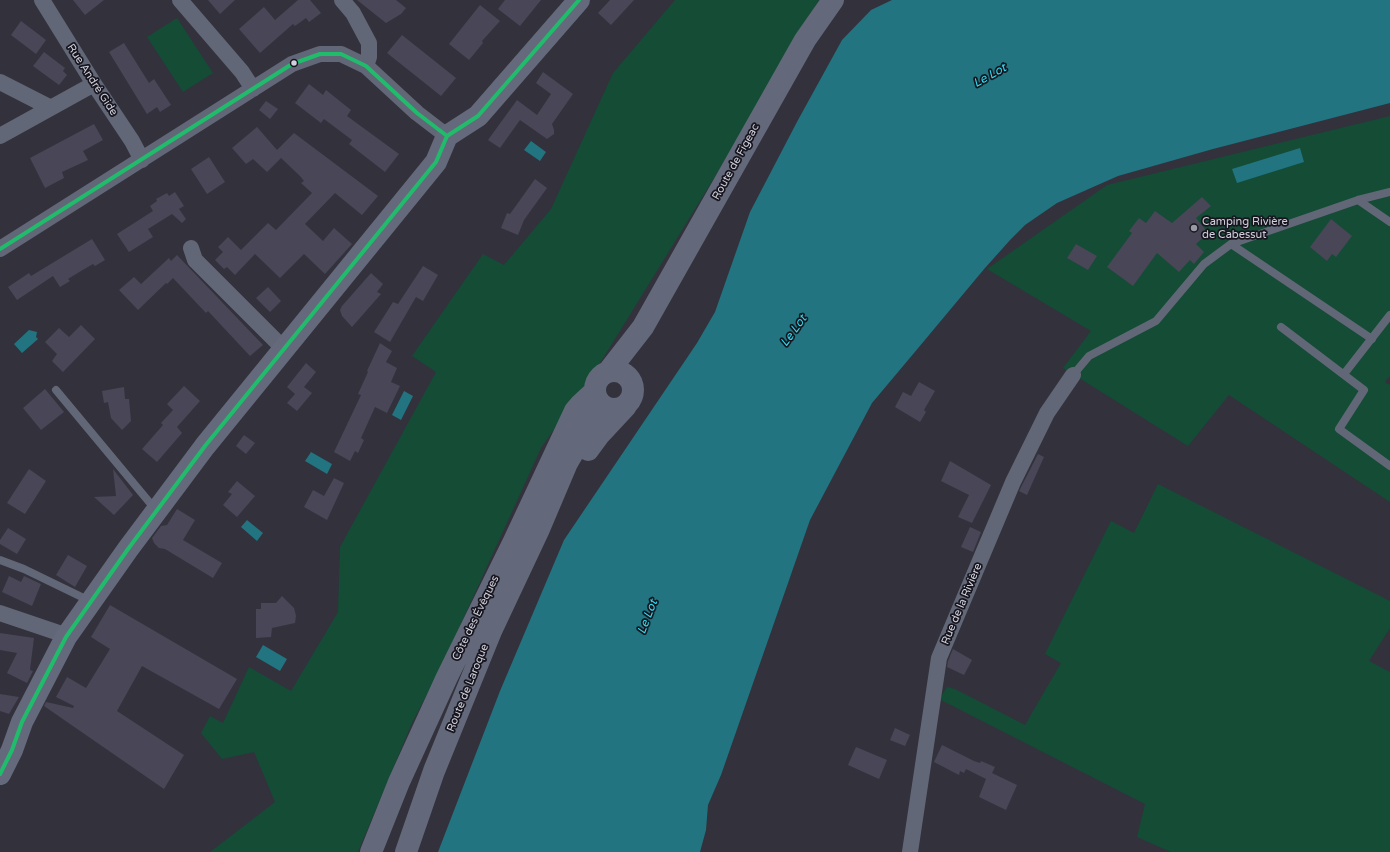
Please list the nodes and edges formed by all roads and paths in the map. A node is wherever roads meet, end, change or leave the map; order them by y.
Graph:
1 (42, 0) edge
2 (180, 0) edge
3 (342, 0) edge
4 (579, 0) edge
5 (833, 0) edge
6 (366, 66) junction
7 (0, 82) edge
8 (94, 84) junction
9 (253, 89) junction
10 (50, 108) junction
11 (0, 136) edge
12 (447, 136) junction
13 (142, 160) junction
14 (1390, 192) edge
15 (1358, 200) junction
16 (1390, 222) edge
17 (1231, 244) junction
18 (191, 248) dead end
19 (0, 249) edge
20 (1390, 315) edge
21 (643, 327) junction
22 (1281, 327) dead end
23 (1372, 339) junction
24 (284, 349) junction
25 (608, 372) junction
26 (1344, 374) junction
27 (1073, 375) joint
28 (629, 378) junction
29 (56, 390) dead end
30 (598, 398) junction
31 (626, 406) junction
32 (1390, 466) edge
33 (156, 510) junction
34 (539, 529) junction
35 (0, 560) edge
36 (91, 601) junction
37 (0, 612) edge
38 (66, 637) junction
39 (22, 722) junction
40 (0, 752) edge
41 (0, 774) edge
42 (371, 852) edge
43 (406, 852) edge
44 (910, 852) edge

1 - 8 street, Rue André Gide
2 - 9 street
3 - 6 street
4 - 12 street
5 - 21 main road, Route de Figeac
6 - 9 street
6 - 12 street
7 - 10 street
8 - 10 street
8 - 13 street, Rue André Gide
9 - 13 street
10 - 11 street
12 - 24 street
13 - 19 street
14 - 15 lane
15 - 16 lane
15 - 17 lane
17 - 23 lane
17 - 27 lane
18 - 24 street
20 - 23 lane
21 - 25 main road, Route de Figeac
21 - 28 main road, Route de Figeac
22 - 26 lane
23 - 26 lane
24 - 33 street
25 - 28 main road
25 - 30 main road
26 - 32 lane
27 - 44 street, Rue de la Rivière
28 - 31 main road
29 - 33 lane
30 - 31 main road
30 - 34 main road, Route de Laroque
30 - 42 main road, Côte des Évêques
31 - 34 main road, Route de Laroque
33 - 36 street
34 - 43 main road, Route de Laroque
35 - 36 lane
36 - 38 street
37 - 38 street
38 - 39 street
39 - 40 street
39 - 41 street

